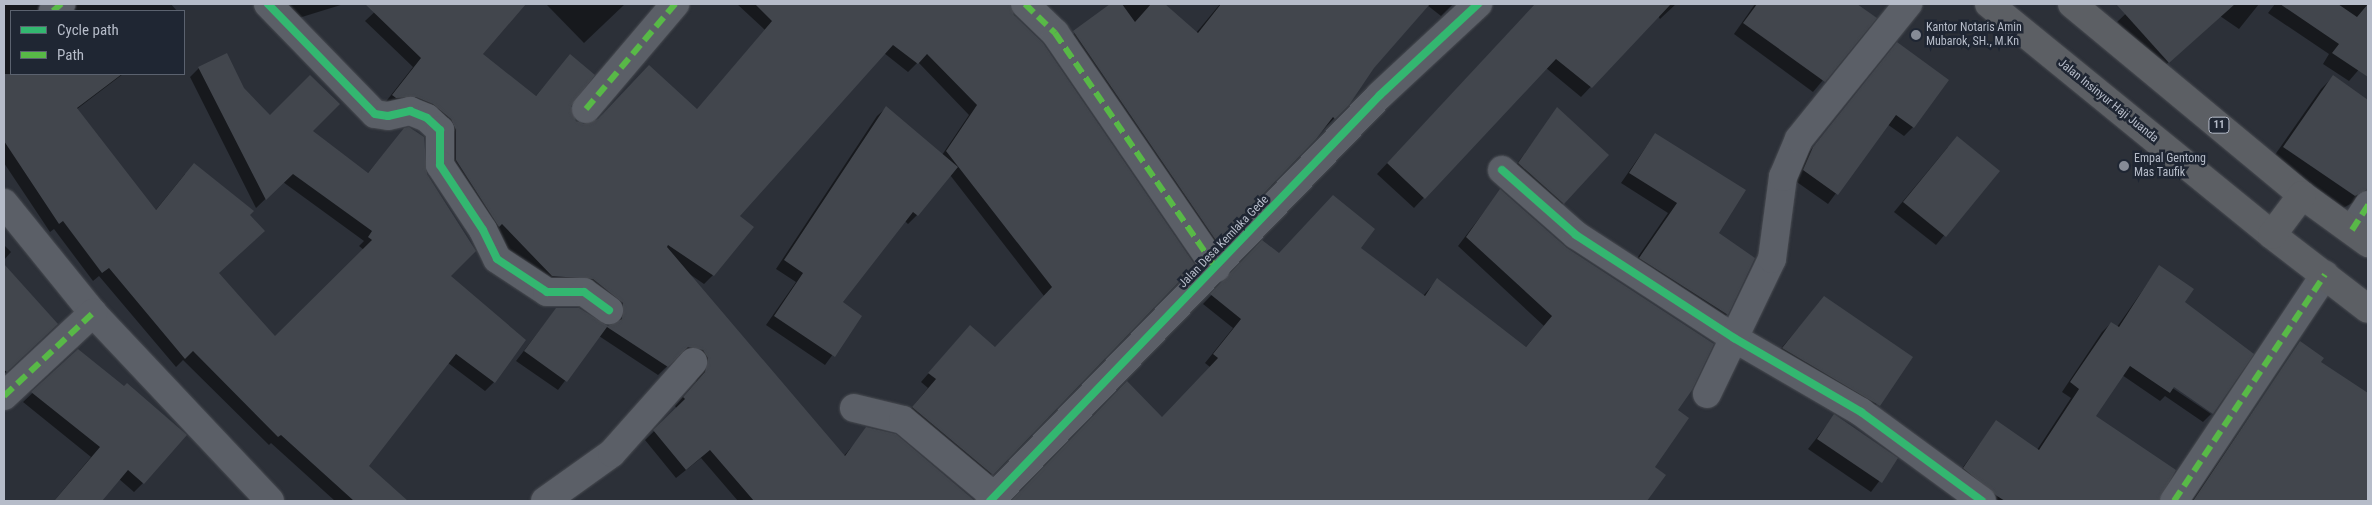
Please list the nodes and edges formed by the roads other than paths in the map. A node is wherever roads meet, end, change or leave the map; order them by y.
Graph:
1 (268, 4) edge
2 (675, 4) edge
3 (1025, 4) edge
4 (1478, 4) edge
5 (1908, 4) edge
6 (1989, 4) edge
7 (2072, 4) edge
8 (586, 109) dead end
9 (1502, 170) dead end
10 (2302, 195) junction
11 (4, 203) edge
12 (2368, 205) edge
13 (2272, 235) junction
14 (2360, 237) edge
15 (1216, 268) junction
16 (2325, 275) junction
17 (2368, 309) edge
18 (609, 310) dead end
19 (93, 313) junction
20 (1734, 338) junction
21 (693, 362) dead end
22 (1707, 394) dead end
23 (4, 396) edge
24 (854, 408) dead end
25 (993, 499) edge
26 (270, 501) edge
27 (545, 501) edge
28 (1982, 501) edge
29 (2174, 501) edge

1 - 18 street
2 - 8 street
3 - 15 street
4 - 15 street, Jalan Desa Kemlaka Gede
5 - 20 street
6 - 13 highway, Jalan Insinyur Haji Juanda
7 - 10 highway, 11
9 - 20 street
10 - 13 highway
10 - 14 highway, 11
11 - 19 street
12 - 14 street
13 - 16 highway, Jalan Insinyur Haji Juanda
15 - 25 street, Jalan Desa Kemlaka Gede
16 - 17 highway, Jalan Insinyur Haji Juanda
16 - 29 street
19 - 23 street
19 - 26 street
20 - 22 street
20 - 28 street
21 - 27 street
24 - 25 street

